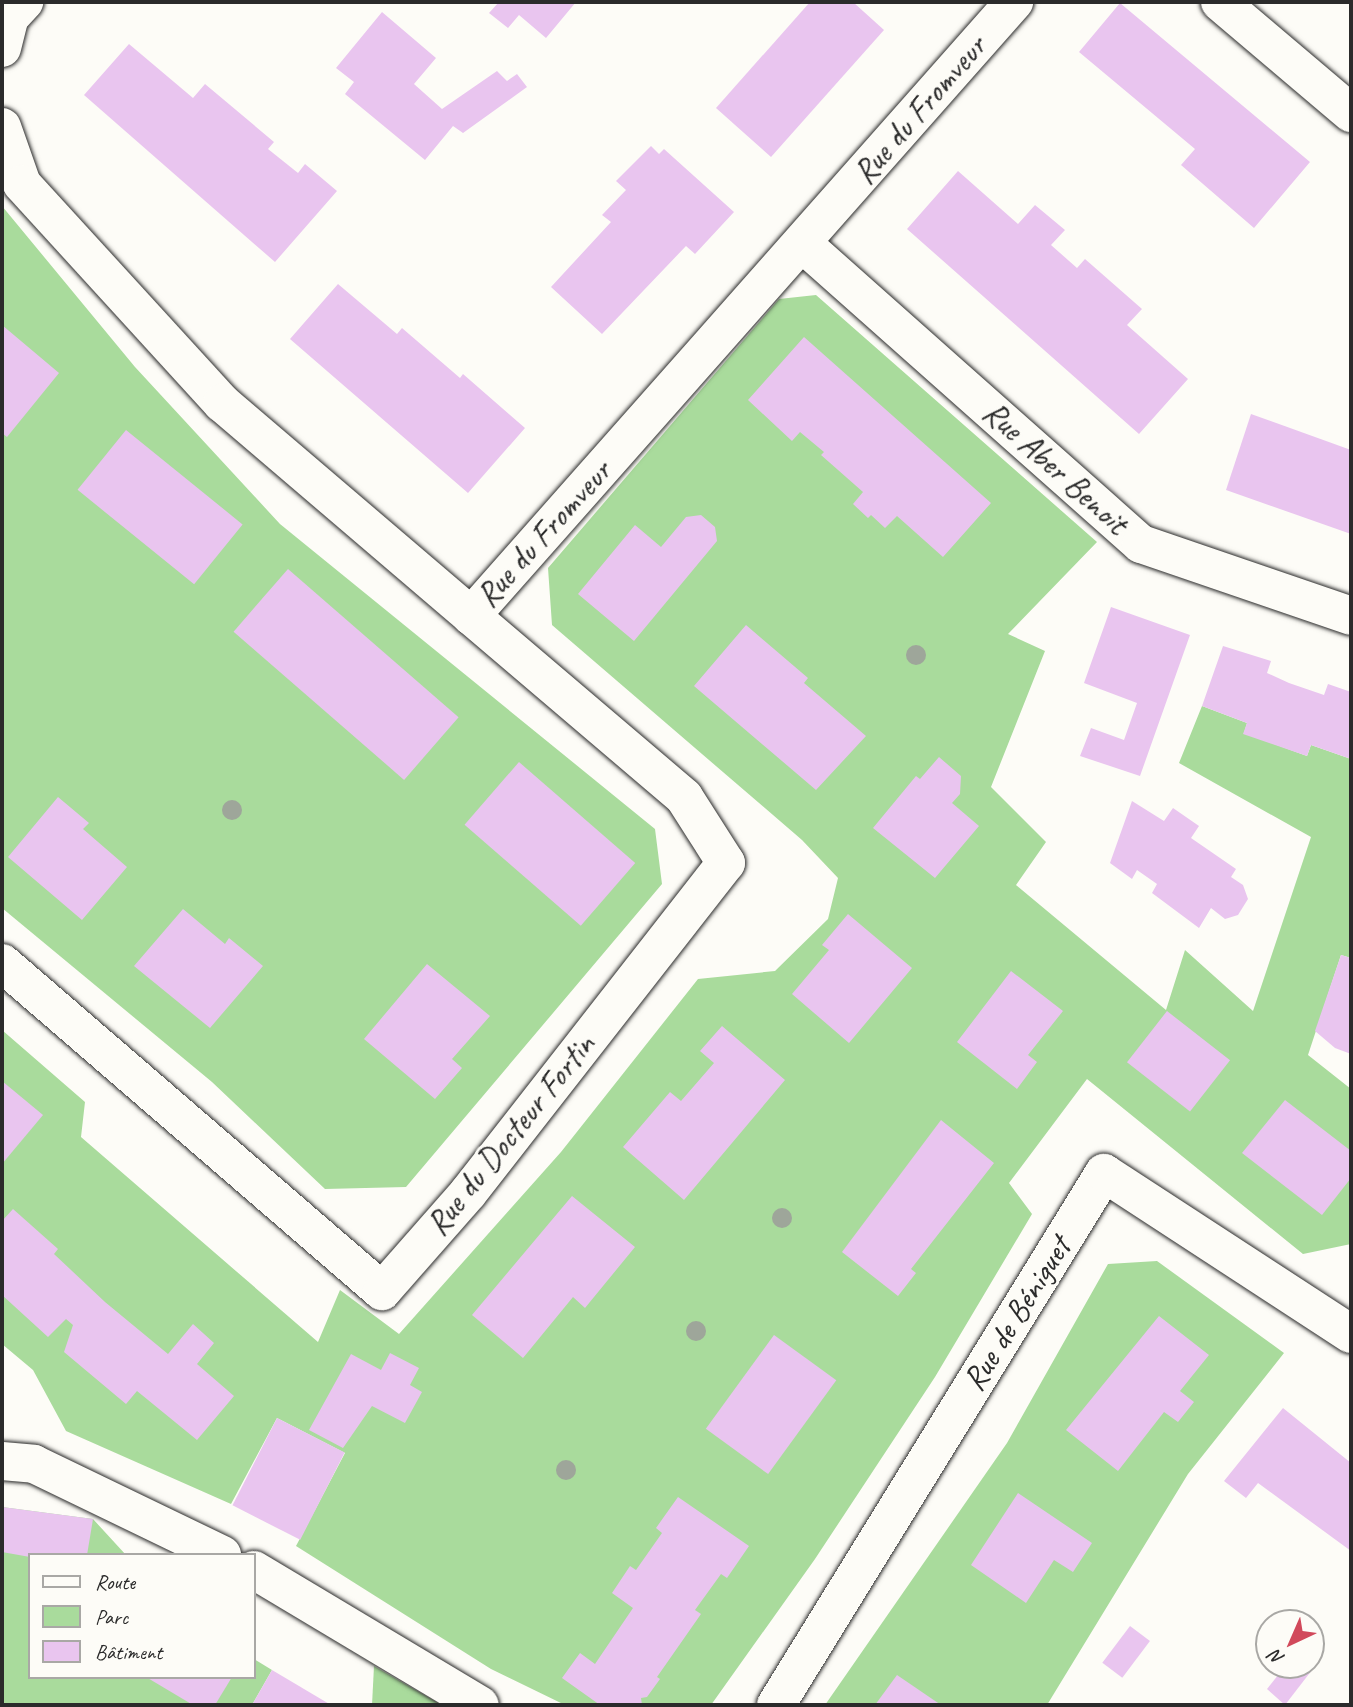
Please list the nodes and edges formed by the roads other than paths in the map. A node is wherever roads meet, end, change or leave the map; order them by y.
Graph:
1 (24, 2) edge
2 (1014, 2) edge
3 (1220, 2) edge
4 (2, 48) edge
5 (1351, 113) edge
6 (2, 127) edge
7 (803, 244) junction
8 (471, 616) junction
9 (1351, 616) edge
10 (2, 963) edge
11 (1351, 1334) edge
12 (2, 1461) edge
13 (218, 1553) edge
14 (256, 1571) edge
15 (480, 1705) edge
16 (776, 1705) edge

1 - 4 street
2 - 7 street, Rue du Fromveur
3 - 5 street
6 - 8 street, Rue du Fromveur
7 - 8 street, Rue du Fromveur
7 - 9 street, Rue Aber Benoit
8 - 10 street, Rue du Docteur Fortin
11 - 16 street, Rue de Béniguet
12 - 13 street
14 - 15 street

